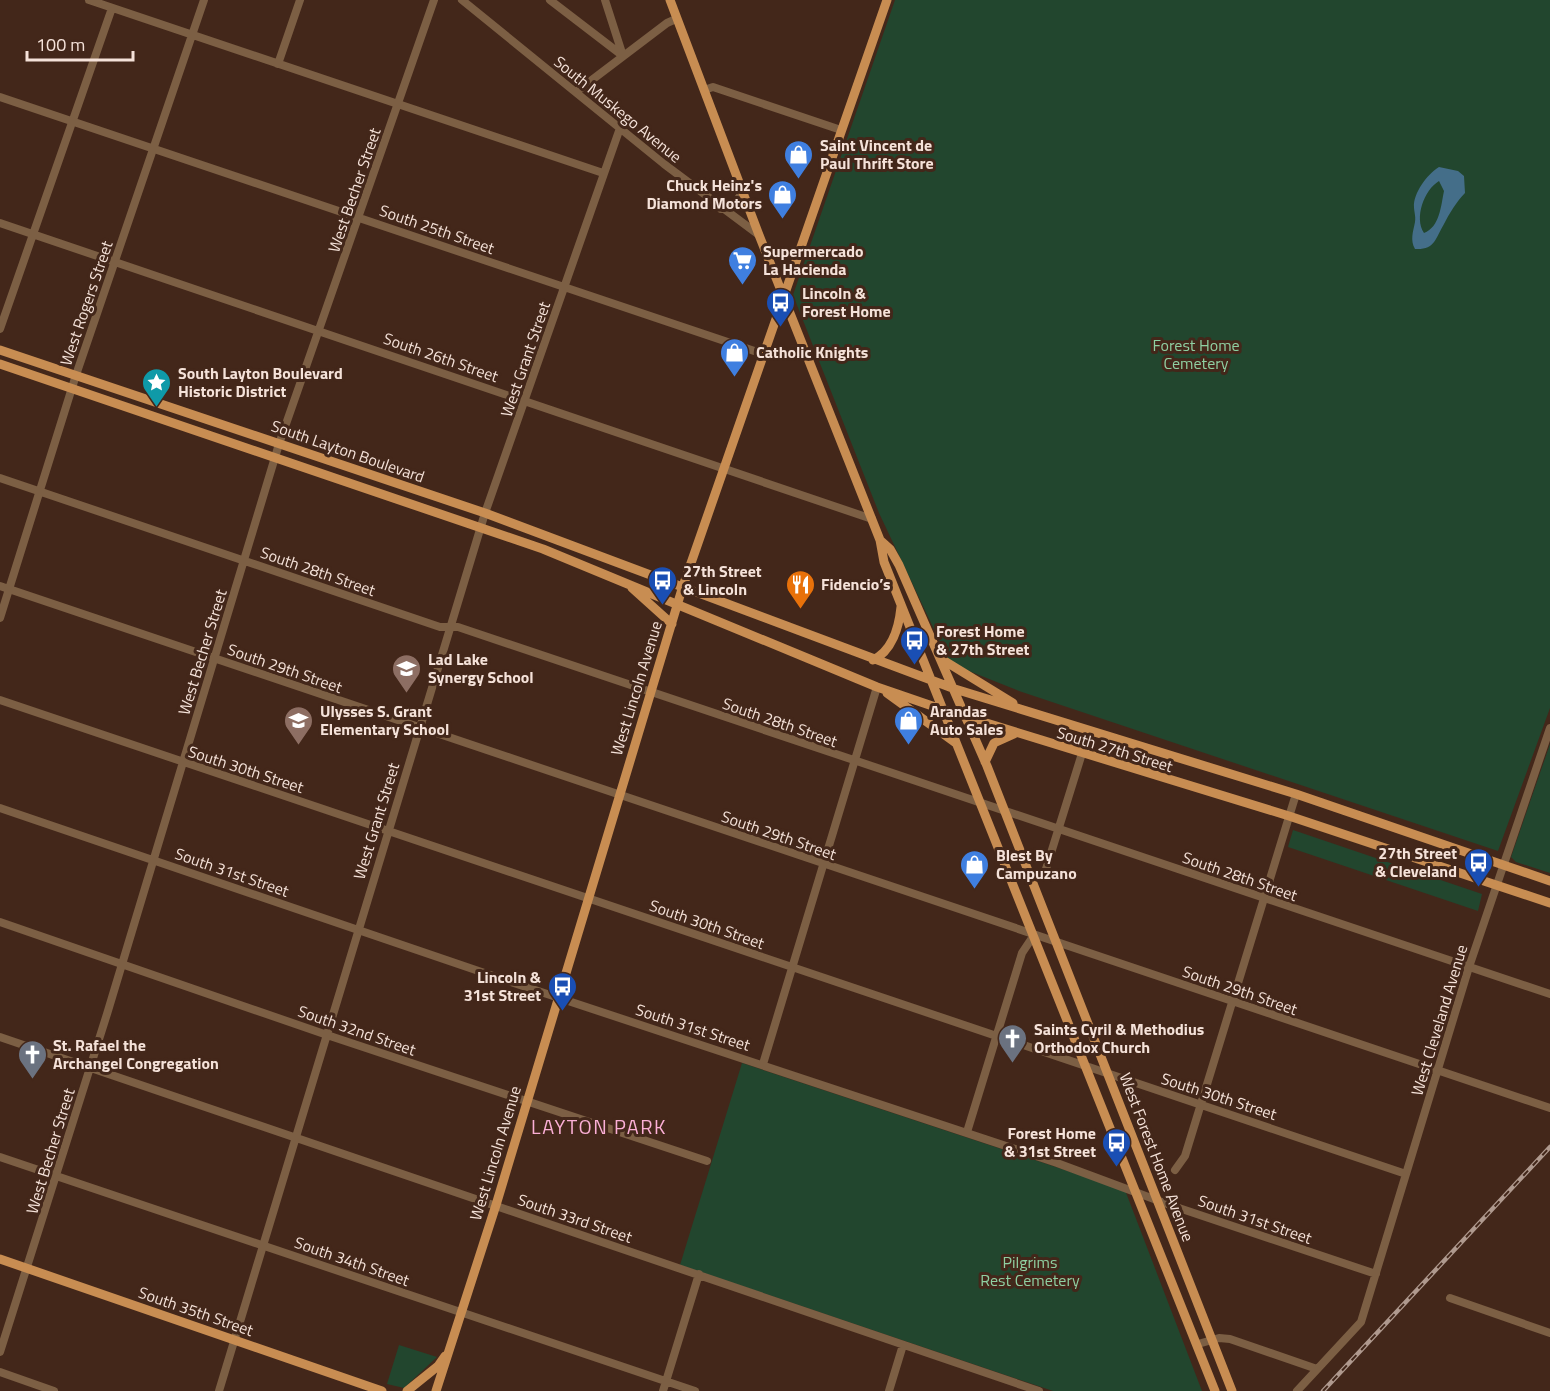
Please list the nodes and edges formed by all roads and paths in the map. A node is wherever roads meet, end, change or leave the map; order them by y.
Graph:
1 (89, 0) edge
2 (204, 0) edge
3 (300, 0) edge
4 (434, 0) edge
5 (462, 0) edge
6 (550, 0) edge
7 (606, 0) edge
8 (669, 0) edge
9 (887, 0) edge
10 (112, 8) junction
11 (676, 19) junction
12 (192, 34) junction
13 (623, 56) junction
14 (278, 64) junction
15 (704, 90) junction
16 (576, 92) junction
17 (0, 97) edge
18 (398, 103) junction
19 (71, 121) junction
20 (620, 128) junction
21 (841, 130) junction
22 (152, 148) junction
23 (603, 173) junction
24 (742, 191) junction
25 (721, 209) junction
26 (359, 217) junction
27 (0, 224) edge
28 (33, 234) junction
29 (759, 235) junction
30 (114, 261) junction
31 (564, 287) junction
32 (783, 296) junction
33 (0, 329) edge
34 (319, 330) junction
35 (0, 350) edge
36 (763, 354) junction
37 (0, 364) edge
38 (76, 375) junction
39 (71, 389) junction
40 (526, 400) junction
41 (279, 444) junction
42 (275, 459) junction
43 (723, 470) junction
44 (0, 478) edge
45 (38, 492) junction
46 (485, 513) junction
47 (872, 519) junction
48 (480, 528) junction
49 (880, 540) junction
50 (244, 560) junction
51 (626, 582) junction
52 (0, 586) edge
53 (9, 589) junction
54 (682, 589) junction
55 (678, 604) junction
56 (901, 604) junction
57 (0, 618) edge
58 (672, 624) junction
59 (450, 627) junction
60 (214, 658) junction
61 (939, 658) junction
62 (873, 660) junction
63 (932, 681) junction
64 (878, 687) junction
65 (955, 689) junction
66 (650, 692) junction
67 (0, 700) edge
68 (944, 710) junction
69 (1028, 712) junction
70 (967, 718) junction
71 (418, 727) junction
72 (1550, 728) edge
73 (1089, 731) junction
74 (1014, 734) junction
75 (957, 745) junction
76 (1081, 754) junction
77 (855, 761) junction
78 (183, 762) junction
79 (985, 762) junction
80 (1296, 794) junction
81 (619, 795) junction
82 (981, 804) junction
83 (0, 808) edge
84 (1005, 812) junction
85 (1289, 816) junction
86 (1058, 829) junction
87 (387, 830) junction
88 (153, 860) junction
89 (823, 864) junction
90 (1502, 866) junction
91 (1046, 869) dead end
92 (1550, 881) edge
93 (1495, 885) junction
94 (587, 898) junction
95 (1263, 898) junction
96 (1550, 903) edge
97 (0, 922) edge
98 (357, 929) junction
99 (1034, 935) junction
100 (1056, 942) junction
101 (122, 963) junction
102 (792, 967) junction
103 (1469, 967) junction
104 (1550, 994) edge
105 (558, 997) junction
106 (1231, 1001) junction
107 (326, 1035) junction
108 (996, 1036) junction
109 (0, 1037) edge
110 (763, 1064) junction
111 (90, 1067) junction
112 (1086, 1067) junction
113 (1437, 1071) junction
114 (1108, 1074) junction
115 (527, 1101) junction
116 (1199, 1103) junction
117 (1550, 1108) edge
118 (967, 1132) junction
119 (294, 1137) junction
120 (0, 1157) edge
121 (707, 1161) dead end
122 (1175, 1170) dead end
123 (1406, 1174) junction
124 (56, 1176) junction
125 (1135, 1190) junction
126 (1157, 1200) junction
127 (496, 1205) junction
128 (262, 1245) junction
129 (0, 1259) edge
130 (27, 1268) junction
131 (699, 1274) junction
132 (1376, 1274) junction
133 (1450, 1298) dead end
134 (461, 1313) junction
135 (1550, 1333) edge
136 (1212, 1339) junction
137 (234, 1341) junction
138 (1198, 1344) junction
139 (903, 1346) junction
140 (0, 1352) edge
141 (448, 1352) junction
142 (1317, 1369) junction
143 (0, 1372) edge
144 (666, 1382) junction
145 (54, 1391) edge
146 (219, 1391) edge
147 (382, 1391) edge
148 (407, 1391) edge
149 (436, 1391) edge
150 (663, 1391) edge
151 (695, 1391) edge
152 (889, 1391) edge
153 (1039, 1391) edge
154 (1215, 1391) edge
155 (1232, 1391) edge
156 (1297, 1391) edge

1 - 10 street
2 - 12 street, West Rogers Street
3 - 14 street
4 - 18 street, West Becher Street
5 - 16 street, South Muskego Avenue
6 - 13 street
7 - 13 street
8 - 11 main road, West Forest Home Avenue
9 - 21 main road, West Lincoln Avenue
10 - 12 street
10 - 19 street
11 - 13 street
11 - 15 main road, West Forest Home Avenue
12 - 14 street
12 - 22 street, West Rogers Street
13 - 16 street
14 - 18 street
15 - 21 street
15 - 24 main road, West Forest Home Avenue
16 - 20 street, South Muskego Avenue
17 - 19 street, South 25th Street
18 - 23 street
18 - 26 street, West Becher Street
19 - 22 street, South 25th Street
19 - 28 street
20 - 23 street, West Grant Street
20 - 25 street, South Muskego Avenue
21 - 32 main road, West Lincoln Avenue
22 - 26 street, South 25th Street
22 - 30 street, West Rogers Street
23 - 31 street, West Grant Street
24 - 25 street
24 - 29 main road, West Forest Home Avenue
25 - 29 street, South Muskego Avenue
26 - 31 street, South 25th Street
26 - 34 street, West Becher Street
27 - 28 street, South 26th Street
28 - 30 street, South 26th Street
28 - 33 street
29 - 32 main road, West Forest Home Avenue
30 - 34 street, South 26th Street
30 - 38 street, West Rogers Street
31 - 36 street, South 25th Street
31 - 40 street, West Grant Street
32 - 36 main road, West Lincoln Avenue
32 - 47 main road, West Forest Home Avenue
34 - 40 street, South 26th Street
34 - 41 street, West Becher Street
35 - 38 main road, South Layton Boulevard
36 - 43 main road, West Lincoln Avenue
37 - 39 main road, South Layton Boulevard
38 - 39 street, West Rogers Street
38 - 41 main road, South Layton Boulevard
39 - 42 main road, South Layton Boulevard
39 - 45 street, West Rogers Street
40 - 43 street, South 26th Street
40 - 46 street, West Grant Street
41 - 42 street, West Becher Street
41 - 46 main road, South Layton Boulevard
42 - 48 main road, South Layton Boulevard
42 - 50 street, West Becher Street
43 - 47 street, South 26th Street
43 - 54 main road, West Lincoln Avenue
44 - 45 street, South 28th Street
45 - 50 street, South 28th Street
45 - 53 street, West Rogers Street
46 - 48 street, West Grant Street
46 - 54 main road, South Layton Boulevard
47 - 49 main road, West Forest Home Avenue
48 - 51 main road, South Layton Boulevard
48 - 59 street, West Grant Street
49 - 56 main road, West Forest Home Avenue
49 - 61 main road, West Forest Home Avenue
50 - 59 street, South 28th Street
50 - 60 street, West Becher Street
51 - 55 main road, South Layton Boulevard
51 - 58 main road
52 - 53 street, South 29th Street
53 - 57 street, West Rogers Street
53 - 60 street, South 29th Street
54 - 55 main road, West Lincoln Avenue
54 - 62 main road, South 27th Street
55 - 58 main road, West Lincoln Avenue
55 - 64 main road, South 27th Street
56 - 62 main road
56 - 63 main road, West Forest Home Avenue
58 - 66 main road, West Lincoln Avenue
59 - 66 street, South 28th Street
59 - 71 street, West Grant Street
60 - 71 street, South 29th Street
60 - 78 street, West Becher Street
61 - 65 main road, West Forest Home Avenue
61 - 69 main road
62 - 63 main road, South 27th Street
63 - 65 main road, South 27th Street
63 - 68 main road, West Forest Home Avenue
64 - 68 main road, South 27th Street
64 - 75 main road
64 - 77 street
65 - 69 main road, South 27th Street
65 - 70 main road, West Forest Home Avenue
66 - 77 street, South 28th Street
66 - 81 main road, West Lincoln Avenue
67 - 78 street, South 30th Street
68 - 70 main road, South 27th Street
68 - 75 main road, West Forest Home Avenue
69 - 73 main road, South 27th Street
70 - 74 main road, South 27th Street
70 - 79 main road, West Forest Home Avenue
71 - 81 street, South 29th Street
71 - 87 street, West Grant Street
72 - 90 street, West Cleveland Avenue
73 - 76 street
73 - 80 main road, South 27th Street
74 - 76 main road, South 27th Street
74 - 79 main road
75 - 82 main road, West Forest Home Avenue
76 - 85 main road, South 27th Street
76 - 86 street
77 - 82 street, South 28th Street
77 - 89 street
78 - 87 street, South 30th Street
78 - 88 street, West Becher Street
79 - 84 main road, West Forest Home Avenue
80 - 85 street
80 - 90 main road, South 27th Street
81 - 89 street, South 29th Street
81 - 94 main road, West Lincoln Avenue
82 - 84 street, South 28th Street
82 - 99 main road, West Forest Home Avenue
83 - 88 street, South 31st Street
84 - 86 street, South 28th Street
84 - 100 main road, West Forest Home Avenue
85 - 93 main road, South 27th Street
85 - 95 street
86 - 91 street
86 - 95 street, South 28th Street
87 - 94 street, South 30th Street
87 - 98 street, West Grant Street
88 - 98 street, South 31st Street
88 - 101 street, West Becher Street
89 - 99 street, South 29th Street
89 - 102 street
90 - 92 main road, South 27th Street
90 - 93 street, West Cleveland Avenue
93 - 96 main road, South 27th Street
93 - 103 street, West Cleveland Avenue
94 - 102 street, South 30th Street
94 - 105 main road, West Lincoln Avenue
95 - 103 street, South 28th Street
95 - 106 street
97 - 101 street, South 32nd Street
98 - 105 street, South 31st Street
98 - 107 street, West Grant Street
99 - 100 street, South 29th Street
99 - 108 street
99 - 112 main road, West Forest Home Avenue
100 - 106 street, South 29th Street
100 - 114 main road, West Forest Home Avenue
101 - 107 street, South 32nd Street
101 - 111 street, West Becher Street
102 - 108 street, South 30th Street
102 - 110 street
103 - 104 street, South 28th Street
103 - 113 street, West Cleveland Avenue
105 - 110 street, South 31st Street
105 - 115 main road, West Lincoln Avenue
106 - 113 street, South 29th Street
106 - 116 street
107 - 115 street, South 32nd Street
107 - 119 street, West Grant Street
108 - 112 street, South 30th Street
108 - 118 street
109 - 111 street, South 33rd Street
110 - 118 street, South 31st Street
111 - 119 street, South 33rd Street
111 - 124 street, West Becher Street
112 - 114 street, South 30th Street
112 - 125 main road, West Forest Home Avenue
113 - 117 street, South 29th Street
113 - 123 street, West Cleveland Avenue
114 - 116 street, South 30th Street
114 - 126 main road, West Forest Home Avenue
115 - 121 street, South 32nd Street
115 - 127 main road, West Lincoln Avenue
116 - 122 street
116 - 123 street, South 30th Street
118 - 125 street, South 31st Street
119 - 127 street, South 33rd Street
119 - 128 street, West Grant Street
120 - 124 street, South 34th Street
123 - 132 street, West Cleveland Avenue
124 - 128 street, South 34th Street
124 - 130 street, West Becher Street
125 - 126 street, South 31st Street
125 - 138 main road, West Forest Home Avenue
126 - 132 street, South 31st Street
126 - 136 main road, West Forest Home Avenue
127 - 131 street, South 33rd Street
127 - 134 main road, West Lincoln Avenue
128 - 134 street, South 34th Street
128 - 137 street, West Grant Street
129 - 130 main road, South 35th Street
130 - 137 main road, South 35th Street
130 - 140 street, West Becher Street
131 - 139 street, South 33rd Street
131 - 144 street
132 - 142 street, West Cleveland Avenue
133 - 135 street
134 - 141 main road, West Lincoln Avenue
134 - 144 street, South 34th Street
136 - 138 street
136 - 142 street
136 - 155 main road, West Forest Home Avenue
137 - 146 street, West Grant Street
137 - 147 main road, South 35th Street
138 - 154 main road, West Forest Home Avenue
139 - 152 street
139 - 153 street, South 33rd Street
141 - 148 main road
141 - 149 main road, West Lincoln Avenue
142 - 156 street
143 - 145 street
144 - 150 street
144 - 151 street, South 34th Street

